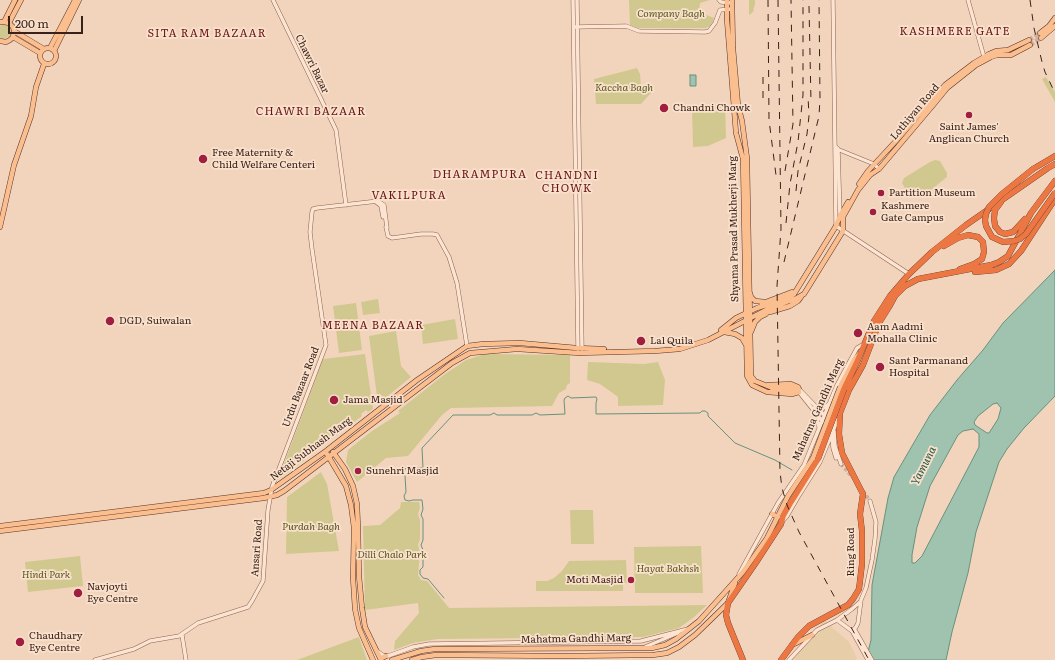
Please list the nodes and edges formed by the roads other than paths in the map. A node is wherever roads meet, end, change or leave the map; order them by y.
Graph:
1 (15, 0) edge
2 (21, 0) edge
3 (75, 0) edge
4 (79, 0) edge
5 (273, 0) edge
6 (573, 0) edge
7 (577, 0) edge
8 (832, 0) edge
9 (968, 0) edge
10 (719, 1) edge
11 (729, 1) edge
12 (729, 9) junction
13 (719, 11) junction
14 (1055, 18) edge
15 (4, 22) edge
16 (1055, 26) edge
17 (575, 27) junction
18 (14, 32) junction
19 (13, 37) junction
20 (1029, 40) tunnel mouth
21 (1, 42) edge
22 (1030, 45) tunnel mouth
23 (52, 50) junction
24 (42, 51) junction
25 (984, 57) junction
26 (43, 63) junction
27 (836, 148) junction
28 (1055, 156) edge
29 (874, 164) junction
30 (1055, 164) edge
31 (879, 168) junction
32 (1055, 181) edge
33 (1055, 194) edge
34 (1004, 198) junction
35 (1055, 199) edge
36 (346, 205) junction
37 (1031, 213) junction
38 (840, 216) junction
39 (0, 217) edge
40 (843, 225) junction
41 (836, 226) junction
42 (0, 227) edge
43 (844, 232) junction
44 (932, 252) junction
45 (814, 263) junction
46 (820, 268) junction
47 (808, 272) junction
48 (953, 273) junction
49 (909, 274) junction
50 (815, 276) junction
51 (798, 288) junction
52 (749, 289) junction
53 (804, 294) junction
54 (745, 296) junction
55 (766, 302) junction
56 (759, 311) junction
57 (770, 312) junction
58 (747, 313) junction
59 (747, 320) junction
60 (725, 328) junction
61 (722, 332) junction
62 (750, 336) junction
63 (864, 344) junction
64 (746, 345) junction
65 (467, 346) junction
66 (579, 350) junction
67 (856, 361) junction
68 (799, 391) junction
69 (829, 404) junction
70 (815, 409) junction
71 (840, 413) junction
72 (824, 416) junction
73 (823, 421) junction
74 (819, 430) junction
75 (834, 430) junction
76 (832, 434) junction
77 (839, 434) junction
78 (330, 447) junction
79 (326, 451) junction
80 (334, 453) junction
81 (329, 457) junction
82 (800, 489) junction
83 (271, 490) junction
84 (270, 497) junction
85 (798, 497) junction
86 (869, 502) tunnel mouth
87 (772, 514) junction
88 (780, 517) junction
89 (780, 524) junction
90 (0, 526) edge
91 (0, 531) edge
92 (743, 572) junction
93 (736, 580) junction
94 (740, 587) junction
95 (861, 600) junction
96 (728, 603) junction
97 (837, 620) junction
98 (692, 628) junction
99 (854, 630) junction
100 (682, 631) junction
101 (182, 634) junction
102 (812, 635) junction
103 (856, 635) junction
104 (792, 645) junction
105 (644, 648) junction
106 (405, 650) junction
107 (407, 656) junction
108 (381, 657) edge
109 (371, 658) edge
110 (742, 658) edge
111 (95, 660) edge
112 (186, 660) edge
113 (392, 660) edge
114 (412, 660) edge
115 (781, 660) edge
116 (789, 660) edge
117 (868, 660) edge
118 (872, 660) edge

1 - 15 main road
2 - 15 main road
3 - 23 main road
4 - 23 main road
5 - 36 street, Chawri Bazar
6 - 17 street
7 - 17 street
8 - 27 street
9 - 25 street
10 - 11 street
10 - 13 street
11 - 12 main road, Shyama Prasad Mukherji Marg
12 - 13 street
12 - 52 main road, Shyama Prasad Mukherji Marg
12 - 54 main road, Shyama Prasad Mukherji Marg
13 - 17 street
14 - 16 main road
15 - 18 main road
17 - 66 street
18 - 19 main road
18 - 24 main road
19 - 21 main road
19 - 24 main road
20 - 25 main road, Lothiyan Road
22 - 31 main road, Lothiyan Road
23 - 24 main road
23 - 26 main road
24 - 26 main road
25 - 29 main road, Lothiyan Road
26 - 39 main road
26 - 42 main road
27 - 29 street
27 - 38 street
27 - 41 street
28 - 33 highway, bridge
29 - 31 street
29 - 38 main road, Lothiyan Road
30 - 34 highway, Mahatma Gandhi Marg
31 - 40 main road, Lothiyan Road
32 - 37 highway, Mahatma Gandhi Marg
34 - 37 highway, Mahatma Gandhi Marg
34 - 44 highway, Mahatma Gandhi Marg
35 - 48 highway
36 - 65 street
36 - 83 street, Urdu Bazaar Road
37 - 48 highway, Mahatma Gandhi Marg
38 - 40 street
38 - 41 main road, Lothiyan Road
40 - 43 main road, Lothiyan Road
41 - 43 street
41 - 45 main road, Lothiyan Road
43 - 46 main road
43 - 49 street
44 - 48 highway
44 - 49 highway, Mahatma Gandhi Marg
45 - 46 main road
45 - 47 main road, Lothiyan Road
46 - 50 main road
47 - 50 main road
47 - 51 main road, Lothiyan Road
48 - 71 highway, Mahatma Gandhi Marg
49 - 63 highway, Mahatma Gandhi Marg
50 - 53 main road
51 - 55 main road
51 - 56 main road
52 - 55 main road
52 - 58 main road, Shyama Prasad Mukherji Marg
53 - 56 main road
53 - 57 main road
54 - 58 main road, Shyama Prasad Mukherji Marg
54 - 60 main road
55 - 56 main road
56 - 57 main road
56 - 58 main road, Netaji Subhash Marg
56 - 59 main road, Netaji Subhash Marg
57 - 62 main road
58 - 59 main road
58 - 60 main road, Netaji Subhash Marg
59 - 61 main road, Netaji Subhash Marg
59 - 62 main road
59 - 64 main road
60 - 66 main road, Netaji Subhash Marg
61 - 64 main road
61 - 66 main road, Netaji Subhash Marg
62 - 68 main road
63 - 67 highway
63 - 69 street, Mahatma Gandhi Marg
64 - 68 main road
65 - 66 main road, Netaji Subhash Marg
65 - 78 main road, Netaji Subhash Marg
66 - 80 main road, Netaji Subhash Marg
67 - 82 highway, bridge
67 - 88 main road, Mahatma Gandhi Marg, bridge
68 - 70 street
69 - 70 street
69 - 71 street
69 - 72 street, Mahatma Gandhi Marg
70 - 72 street
70 - 73 street
70 - 74 street
71 - 75 street
71 - 77 highway, Ring Road
72 - 73 street, Mahatma Gandhi Marg
72 - 75 street
73 - 74 street, Mahatma Gandhi Marg
73 - 76 street
74 - 87 street, Mahatma Gandhi Marg
75 - 76 street
75 - 76 street
75 - 77 street
76 - 85 street
77 - 104 highway, Ring Road
78 - 79 main road, Netaji Subhash Marg
78 - 80 main road
79 - 81 main road
79 - 83 main road, Netaji Subhash Marg
80 - 81 main road, Netaji Subhash Marg
80 - 108 main road
81 - 84 main road, Netaji Subhash Marg
81 - 109 main road
82 - 85 highway
82 - 88 highway
83 - 84 street, Ansari Road
83 - 90 main road, Netaji Subhash Marg
84 - 91 main road, Netaji Subhash Marg
84 - 101 street, Ansari Road
85 - 89 street
86 - 95 street
87 - 88 main road
87 - 93 street, Mahatma Gandhi Marg
88 - 89 highway
88 - 92 main road, Mahatma Gandhi Marg
89 - 94 highway
92 - 93 main road, Mahatma Gandhi Marg
92 - 94 main road
93 - 96 main road
93 - 98 main road, Mahatma Gandhi Marg
94 - 96 highway
95 - 97 street
95 - 99 street
96 - 110 highway
96 - 114 main road, Mahatma Gandhi Marg
97 - 99 street
97 - 102 street
98 - 100 street
98 - 105 main road, Mahatma Gandhi Marg
99 - 103 street
100 - 105 street
100 - 106 street
101 - 111 street, Ansari Road
101 - 112 street
102 - 104 main road
102 - 116 street
103 - 117 street
103 - 118 street
104 - 115 highway, Ring Road
105 - 107 main road, Mahatma Gandhi Marg
106 - 107 main road
106 - 108 street
107 - 113 main road, Mahatma Gandhi Marg

